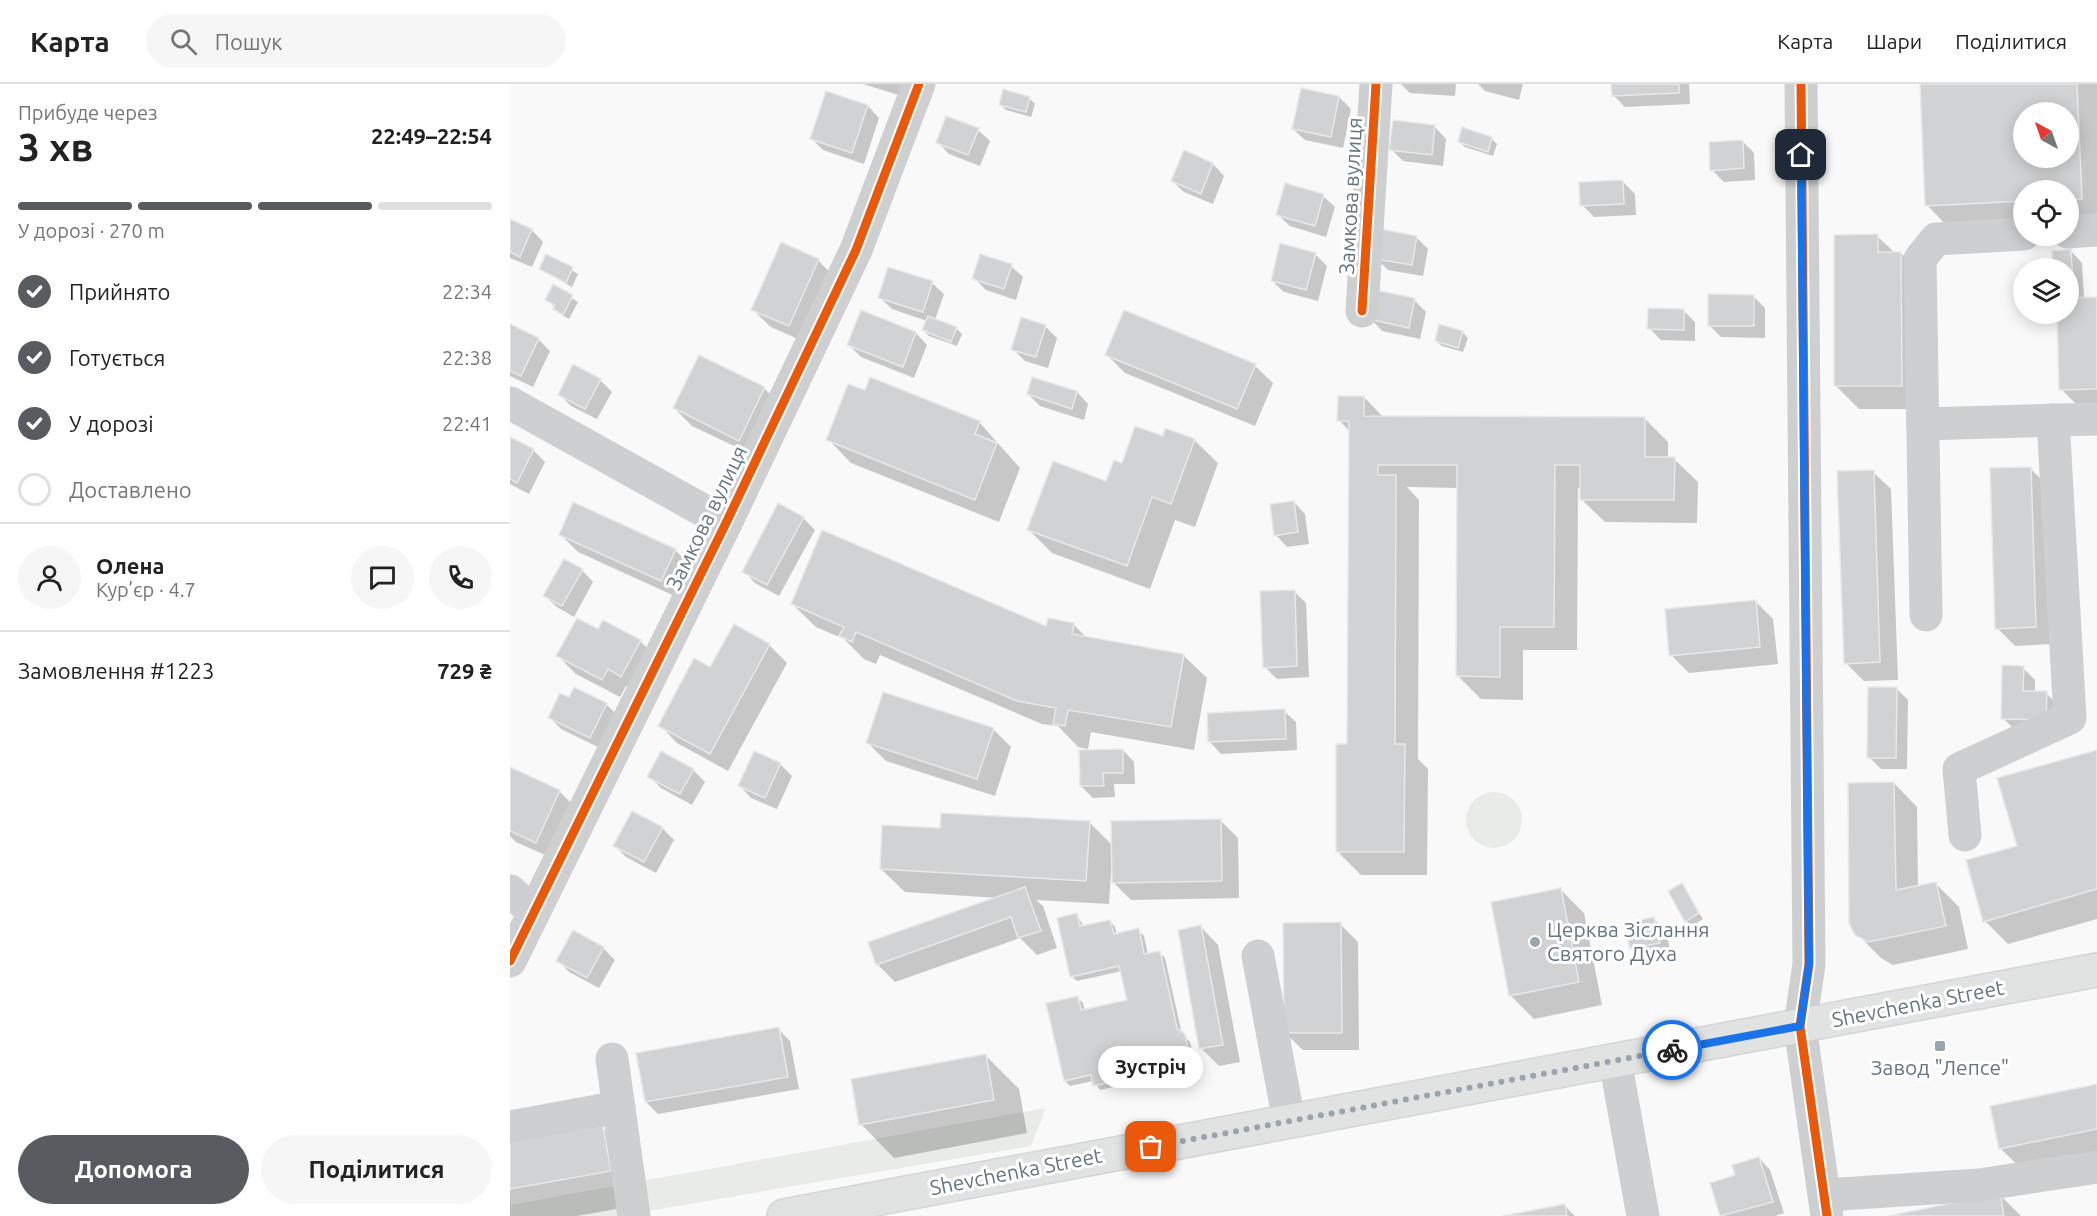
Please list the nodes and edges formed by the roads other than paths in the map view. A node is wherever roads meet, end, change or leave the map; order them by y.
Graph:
1 (919, 84) edge
2 (1376, 84) edge
3 (1801, 84) edge
4 (2097, 230) edge
5 (2079, 231) edge
6 (2013, 235) edge
7 (1362, 311) dead end
8 (510, 403) edge
9 (2097, 419) edge
10 (2054, 420) junction
11 (1923, 424) junction
12 (726, 523) junction
13 (1926, 615) dead end
14 (1965, 835) dead end
15 (510, 891) edge
16 (534, 912) junction
17 (1258, 956) dead end
18 (510, 961) edge
19 (2097, 970) edge
20 (1800, 1026) junction
21 (612, 1059) dead end
22 (1615, 1060) junction
23 (619, 1107) junction
24 (1289, 1121) junction
25 (510, 1126) edge
26 (2097, 1167) edge
27 (1826, 1205) edge
28 (876, 1208) edge
29 (634, 1216) edge
30 (784, 1216) edge
31 (1642, 1216) edge

1 - 12 street, Замкова вулиця
2 - 7 street, Замкова вулиця
3 - 20 street
4 - 5 street
6 - 11 street
8 - 12 street, Замкова вулиця
9 - 10 street
10 - 11 street
10 - 14 street
11 - 13 street
12 - 16 street, Замкова вулиця
15 - 16 street
16 - 18 street, Замкова вулиця
17 - 24 street
19 - 20 main road, Shevchenka Street
20 - 22 main road, Shevchenka Street
20 - 27 street
21 - 23 street
22 - 24 main road, Shevchenka Street
22 - 31 street
23 - 25 street
23 - 29 street
24 - 28 main road, Shevchenka Street
26 - 27 street
28 - 30 main road, Shevchenka Street

